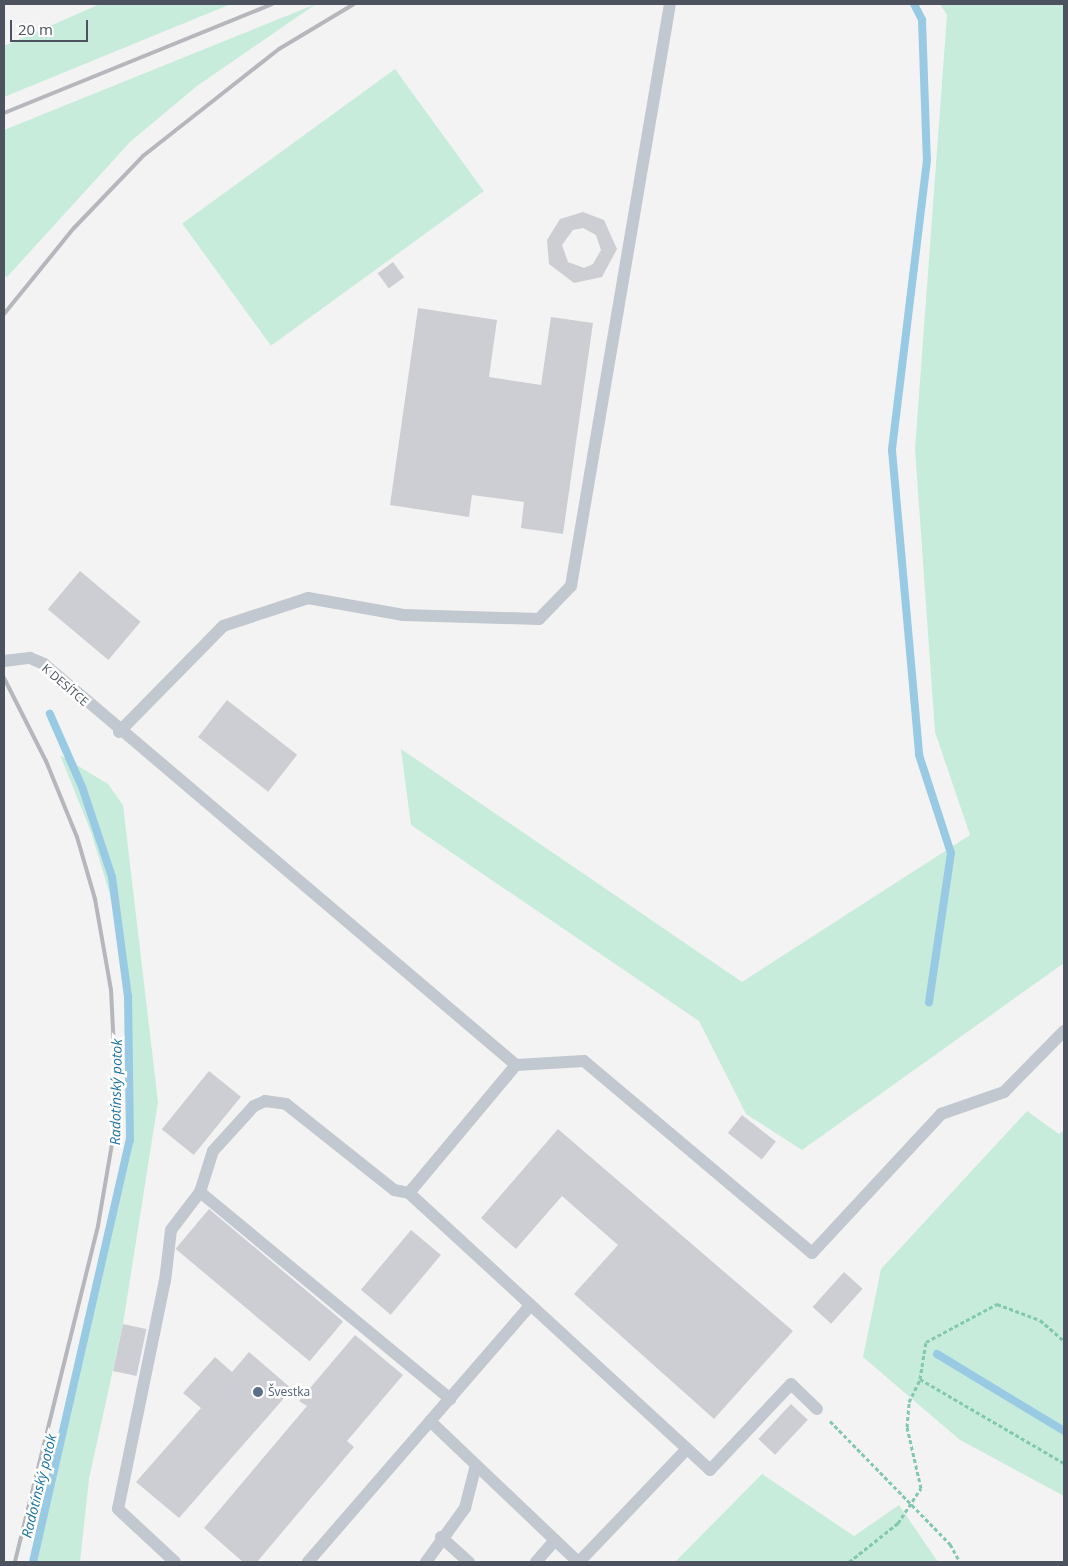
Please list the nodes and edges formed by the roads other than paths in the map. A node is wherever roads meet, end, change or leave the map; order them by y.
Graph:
1 (670, 4) edge
2 (4, 661) edge
3 (119, 732) junction
4 (1064, 1031) edge
5 (516, 1065) junction
6 (200, 1192) junction
7 (409, 1194) junction
8 (531, 1305) junction
9 (450, 1399) junction
10 (817, 1409) road end
11 (430, 1421) junction
12 (687, 1449) junction
13 (476, 1465) junction
14 (441, 1537) junction
15 (555, 1540) junction
16 (175, 1562) edge
17 (308, 1562) edge
18 (426, 1562) edge
19 (469, 1562) edge
20 (536, 1562) edge
21 (579, 1562) edge

1 - 3 lane
2 - 3 lane, K DESÍTCE
3 - 5 lane, K DESÍTCE
4 - 5 lane
5 - 7 lane
6 - 7 lane
6 - 9 lane
6 - 16 lane
7 - 8 lane
8 - 9 lane
8 - 12 lane
9 - 11 lane
10 - 12 lane
11 - 13 lane
11 - 17 lane
12 - 21 lane
13 - 14 lane
13 - 15 lane
14 - 18 lane
14 - 19 lane
15 - 20 lane
15 - 21 lane

